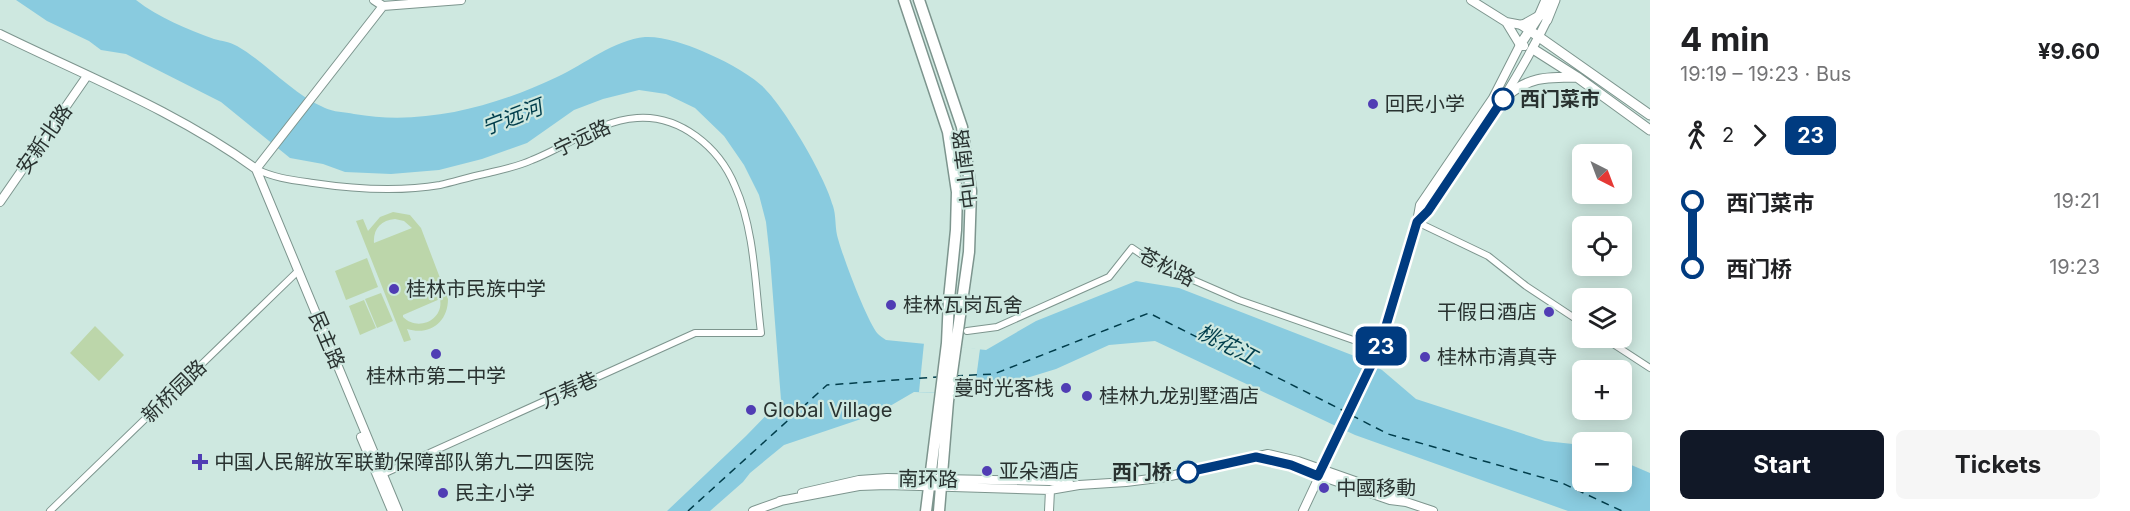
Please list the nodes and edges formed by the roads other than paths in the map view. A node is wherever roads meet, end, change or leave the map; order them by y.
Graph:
1 (374, 0) edge
2 (461, 0) edge
3 (904, 0) edge
4 (918, 0) edge
5 (1471, 0) edge
6 (1545, 0) edge
7 (1555, 0) edge
8 (383, 6) junction
9 (1543, 18) junction
10 (1506, 22) junction
11 (1526, 27) junction
12 (0, 34) edge
13 (1539, 36) junction
14 (1521, 45) junction
15 (1533, 49) junction
16 (87, 76) junction
17 (1577, 77) junction
18 (1503, 99) junction
19 (1650, 115) edge
20 (1650, 130) edge
21 (256, 169) junction
22 (0, 202) edge
23 (1417, 222) junction
24 (296, 273) junction
25 (1572, 316) edge
26 (967, 331) dead end
27 (761, 333) joint
28 (951, 344) junction
29 (1619, 348) edge
30 (1379, 349) junction
31 (1650, 368) edge
32 (944, 400) junction
33 (1320, 473) junction
34 (383, 474) junction
35 (930, 483) junction
36 (942, 483) junction
37 (1079, 484) junction
38 (1050, 490) junction
39 (50, 511) edge
40 (392, 511) edge
41 (398, 511) edge
42 (753, 511) edge
43 (926, 511) edge
44 (939, 511) edge
45 (1049, 511) edge
46 (1302, 511) edge
47 (1434, 511) edge

1 - 8 main road
2 - 8 main road
3 - 28 highway, 中山南路
4 - 28 highway, 中山南路
5 - 10 main road
6 - 9 main road
7 - 9 main road
8 - 21 main road
9 - 11 main road
9 - 13 main road
10 - 11 main road
10 - 14 main road
11 - 13 main road
11 - 14 main road
12 - 16 main road
13 - 15 main road
13 - 19 main road
14 - 15 main road
14 - 23 main road
15 - 17 main road
15 - 18 main road
16 - 21 main road
16 - 22 main road, 安新北路
17 - 18 main road
17 - 20 main road
18 - 23 main road
21 - 24 main road, 民主路
21 - 27 street, 宁远路
23 - 25 street
23 - 30 main road
24 - 34 main road, 民主路
24 - 39 street, 新桥园路
24 - 40 main road, 民主路
26 - 30 street, 苍松路
27 - 34 street, 万寿巷
28 - 32 highway
29 - 31 street
30 - 33 main road
32 - 35 highway
32 - 36 highway
33 - 37 main road, 南环路
33 - 46 main road
33 - 47 main road, 南环路
34 - 41 main road, 民主路
35 - 36 main road, 南环路
35 - 42 main road, 南环路
35 - 43 highway
36 - 37 main road, 南环路
36 - 38 main road, 南环路
36 - 44 highway
37 - 38 main road, 南环路
38 - 45 main road

